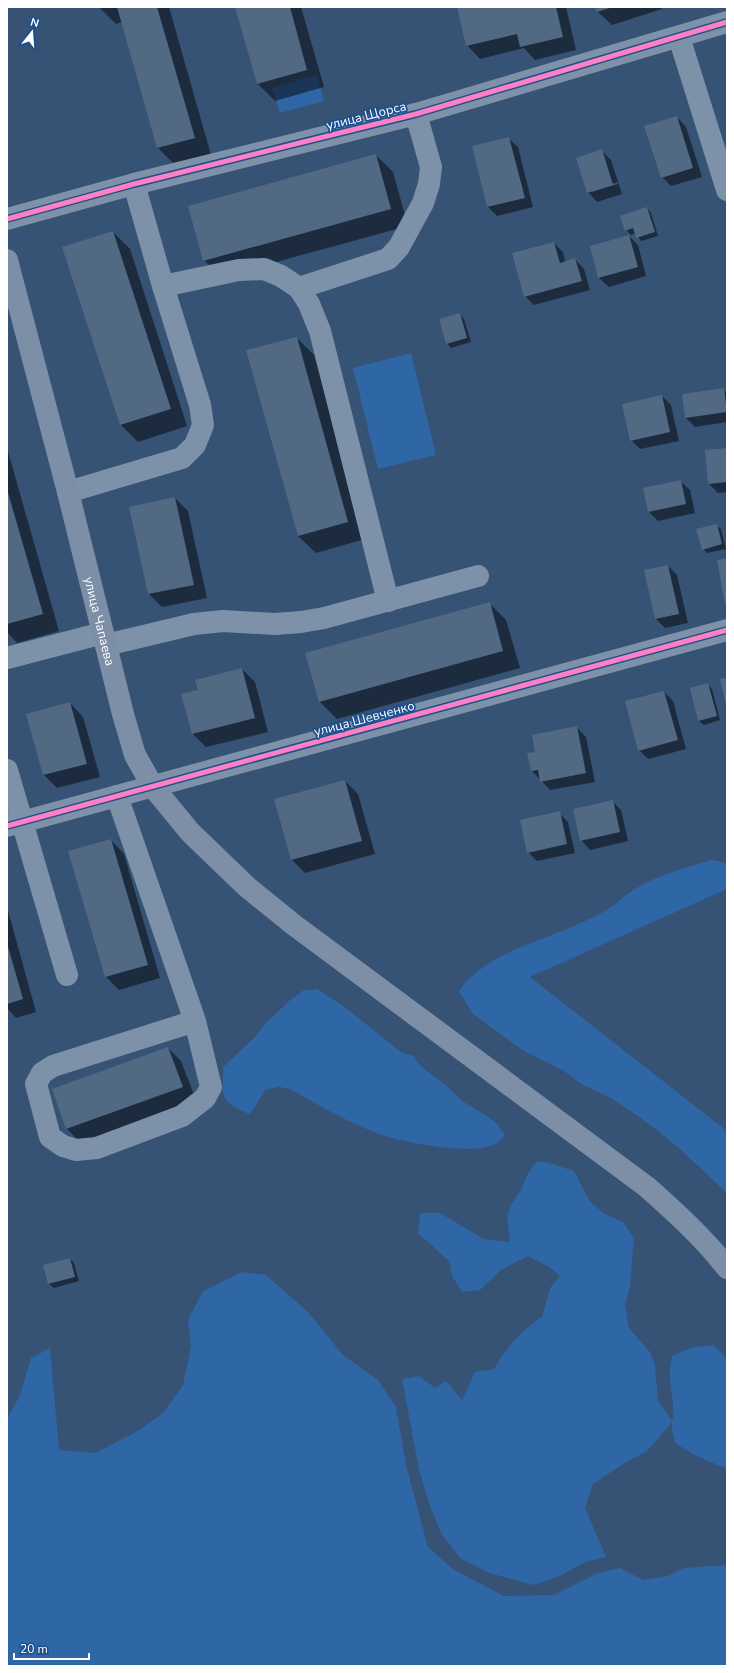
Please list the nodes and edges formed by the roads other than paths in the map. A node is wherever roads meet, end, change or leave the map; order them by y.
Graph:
1 (727, 22) edge
2 (679, 36) junction
3 (416, 114) junction
4 (134, 184) junction
5 (727, 190) edge
6 (7, 219) edge
7 (7, 260) edge
8 (163, 286) junction
9 (299, 288) junction
10 (14, 314) edge
11 (68, 492) junction
12 (478, 576) dead end
13 (388, 601) junction
14 (727, 630) edge
15 (104, 639) junction
16 (7, 658) edge
17 (7, 770) edge
18 (153, 787) junction
19 (118, 796) junction
20 (14, 824) edge
21 (67, 975) dead end
22 (195, 1021) junction
23 (727, 1268) edge

1 - 2 street, улица Щорса
2 - 3 street, улица Щорса
2 - 5 street
3 - 4 street, улица Щорса
3 - 9 street
4 - 6 street, улица Щорса
4 - 8 street
7 - 10 main road, улица Чапаева
8 - 9 street
8 - 11 street
9 - 13 street
10 - 11 main road, улица Чапаева
11 - 15 main road, улица Чапаева
12 - 13 street
13 - 15 street
14 - 18 street, улица Шевченко
15 - 16 street
15 - 18 main road, улица Чапаева
17 - 20 street
18 - 19 street, улица Шевченко
18 - 23 main road, улица Чапаева
19 - 20 street, улица Шевченко
19 - 22 street
20 - 21 street
22 - 22 street

